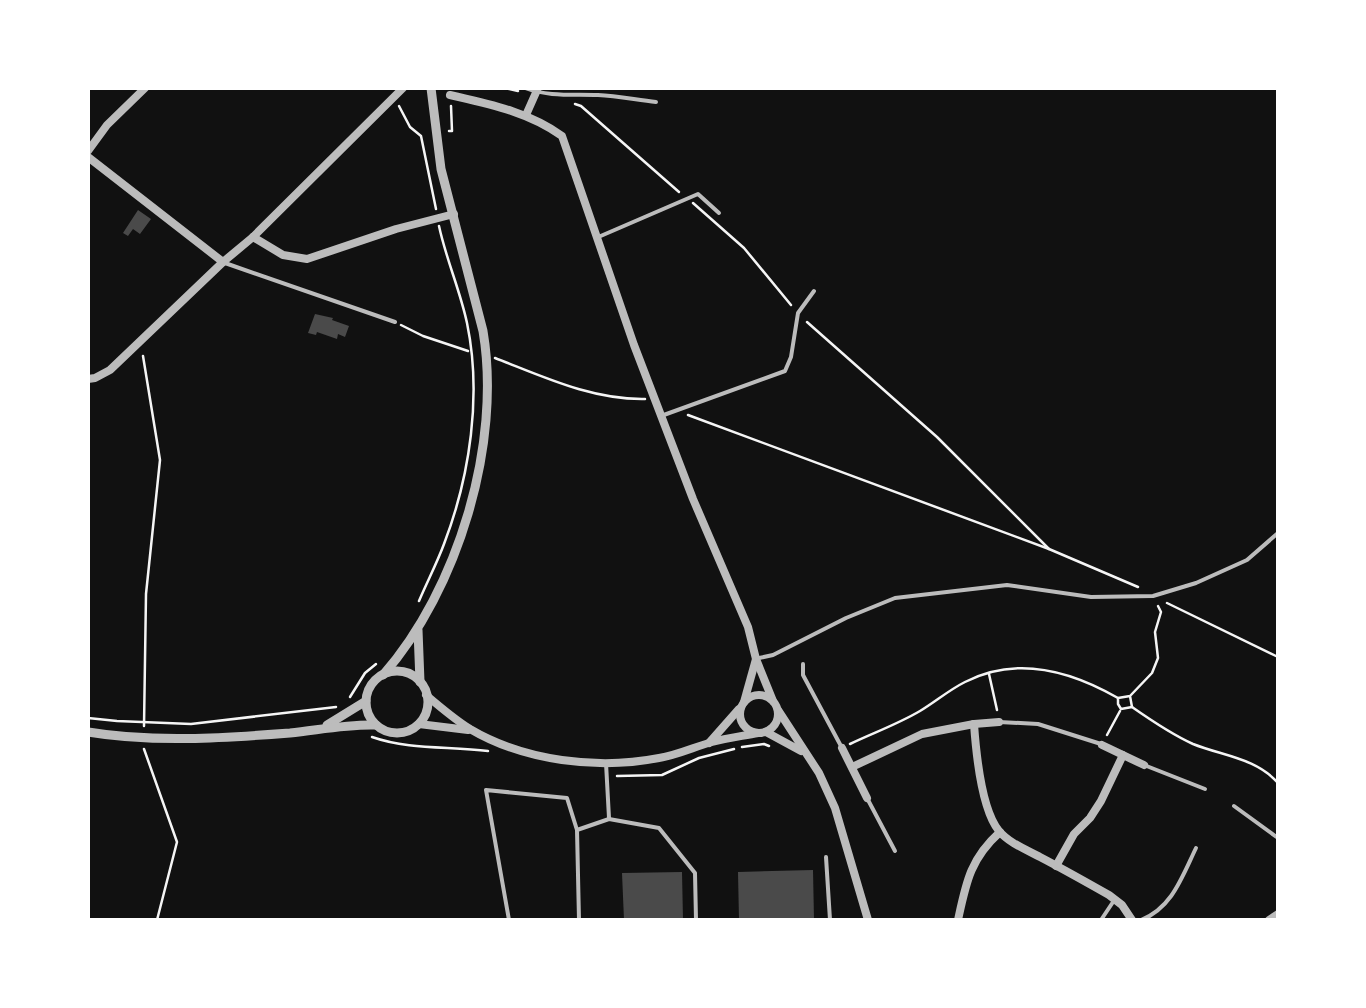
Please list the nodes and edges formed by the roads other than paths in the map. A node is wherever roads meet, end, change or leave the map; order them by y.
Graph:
1 (145, 88) edge
2 (403, 88) edge
3 (431, 88) edge
4 (525, 88) edge
5 (536, 92) edge
6 (450, 95) road end
7 (656, 102) dead end
8 (526, 115) junction
9 (88, 154) edge
10 (454, 214) junction
11 (718, 214) dead end
12 (253, 237) junction
13 (596, 238) junction
14 (223, 262) junction
15 (814, 291) dead end
16 (395, 322) road end
17 (88, 379) edge
18 (661, 416) junction
19 (1278, 534) edge
20 (418, 630) junction
21 (756, 659) junction
22 (803, 664) dead end
23 (384, 675) junction
24 (420, 682) junction
25 (426, 695) junction
26 (366, 701) junction
27 (742, 704) junction
28 (776, 705) junction
29 (999, 722) joint
30 (419, 724) junction
31 (974, 724) junction
32 (376, 725) junction
33 (325, 727) junction
34 (472, 730) junction
35 (88, 732) edge
36 (762, 733) junction
37 (709, 743) junction
38 (1102, 745) joint
39 (842, 748) joint
40 (805, 753) junction
41 (1123, 756) junction
42 (606, 763) junction
43 (1144, 765) joint
44 (852, 767) junction
45 (1205, 789) dead end
46 (867, 798) joint
47 (1234, 806) dead end
48 (609, 819) junction
49 (576, 830) junction
50 (1000, 832) junction
51 (1278, 838) edge
52 (1196, 848) dead end
53 (895, 851) dead end
54 (826, 856) dead end
55 (1056, 866) junction
56 (1115, 899) junction
57 (1278, 914) edge
58 (509, 920) edge
59 (579, 920) edge
60 (696, 920) edge
61 (830, 920) edge
62 (868, 920) edge
63 (958, 920) edge
64 (1101, 920) edge
65 (1132, 920) edge
66 (1141, 920) edge
67 (1269, 920) edge

1 - 9 street
2 - 12 street
3 - 10 street
4 - 5 lane
5 - 7 lane
5 - 8 street
6 - 8 street
8 - 13 street
9 - 14 street
10 - 12 street
10 - 20 street
11 - 13 lane
12 - 14 street
13 - 18 street
14 - 16 lane
14 - 17 street
15 - 18 lane
18 - 21 street
19 - 21 lane
20 - 23 street
20 - 24 street
21 - 27 street
21 - 28 street
22 - 39 lane
23 - 24 street
23 - 26 street
24 - 25 street
25 - 30 street
25 - 34 street
26 - 32 street
26 - 33 street
27 - 28 street
27 - 36 street
27 - 37 street
28 - 36 street
28 - 40 street
29 - 31 street
29 - 38 lane
30 - 32 street
30 - 34 street
31 - 44 street
31 - 50 street
32 - 33 street
33 - 35 street
34 - 42 street
36 - 37 street
36 - 40 street
37 - 42 street
38 - 41 street
39 - 44 street
40 - 62 street
41 - 43 street
41 - 55 street
42 - 48 lane
43 - 45 lane
44 - 46 street
46 - 53 lane
47 - 51 lane
48 - 49 lane
48 - 60 lane
49 - 58 lane
49 - 59 lane
50 - 55 street
50 - 63 street
52 - 66 lane
54 - 61 lane
55 - 56 street
56 - 64 lane
56 - 65 street
57 - 67 street

